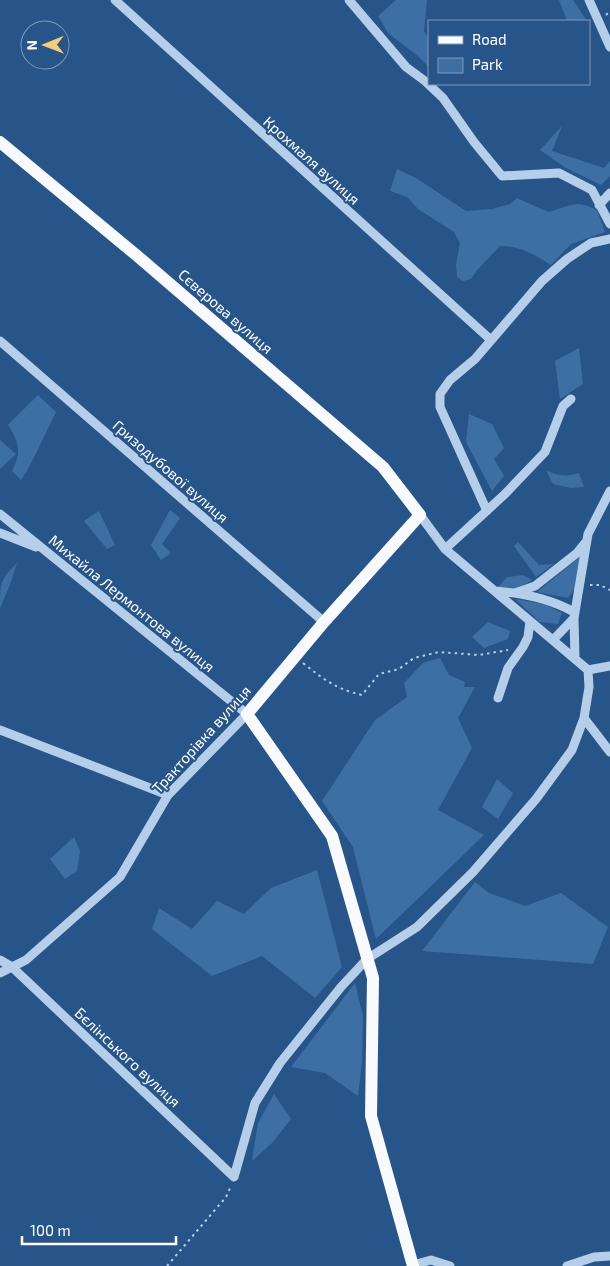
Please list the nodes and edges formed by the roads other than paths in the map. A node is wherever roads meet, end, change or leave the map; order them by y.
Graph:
1 (115, 0) edge
2 (349, 0) edge
3 (589, 0) edge
4 (610, 47) edge
5 (428, 84) edge
6 (429, 85) edge
7 (0, 142) edge
8 (610, 193) edge
9 (599, 204) junction
10 (610, 224) edge
11 (610, 239) edge
12 (491, 340) junction
13 (0, 341) edge
14 (571, 399) dead end
15 (610, 491) edge
16 (487, 511) junction
17 (0, 514) edge
18 (420, 515) junction
19 (0, 533) edge
20 (586, 542) junction
21 (43, 549) junction
22 (445, 549) junction
23 (494, 591) junction
24 (515, 593) junction
25 (574, 615) junction
26 (530, 621) junction
27 (324, 622) junction
28 (553, 640) junction
29 (575, 659) junction
30 (610, 666) edge
31 (588, 670) junction
32 (498, 698) dead end
33 (247, 714) junction
34 (584, 718) junction
35 (0, 730) edge
36 (610, 752) edge
37 (168, 795) junction
38 (367, 959) junction
39 (0, 960) edge
40 (12, 967) junction
41 (0, 973) edge
42 (610, 1256) edge
43 (413, 1265) edge
44 (450, 1266) edge
45 (567, 1266) edge

1 - 12 street, Крохмаля вулиця
2 - 5 street
3 - 4 street
6 - 9 street
7 - 18 main road, Сєверова вулиця
8 - 9 street
9 - 10 street
11 - 12 street
12 - 16 street
13 - 27 street, Гризодубової вулиця
14 - 16 street
15 - 20 street
16 - 22 street
17 - 21 street, Михайла Лермонтова вулиця
18 - 22 street
18 - 27 main road, Тракторівка вулиця
19 - 21 street
20 - 24 street
20 - 25 street
21 - 33 street, Михайла Лермонтова вулиця
22 - 23 street
23 - 24 street
23 - 26 street
24 - 25 street
25 - 28 street
25 - 29 street
26 - 28 street
26 - 32 street
27 - 33 main road, Тракторівка вулиця
28 - 29 street
29 - 31 street
30 - 31 street
31 - 34 street
33 - 37 street, Тракторівка вулиця
33 - 38 main road
34 - 36 street
34 - 38 street
35 - 37 street
37 - 40 street, Тракторівка вулиця
38 - 40 street, Бєлінського вулиця
38 - 43 main road
39 - 40 street, Бєлінського вулиця
40 - 41 street, Тракторівка вулиця
42 - 45 street
43 - 44 street

